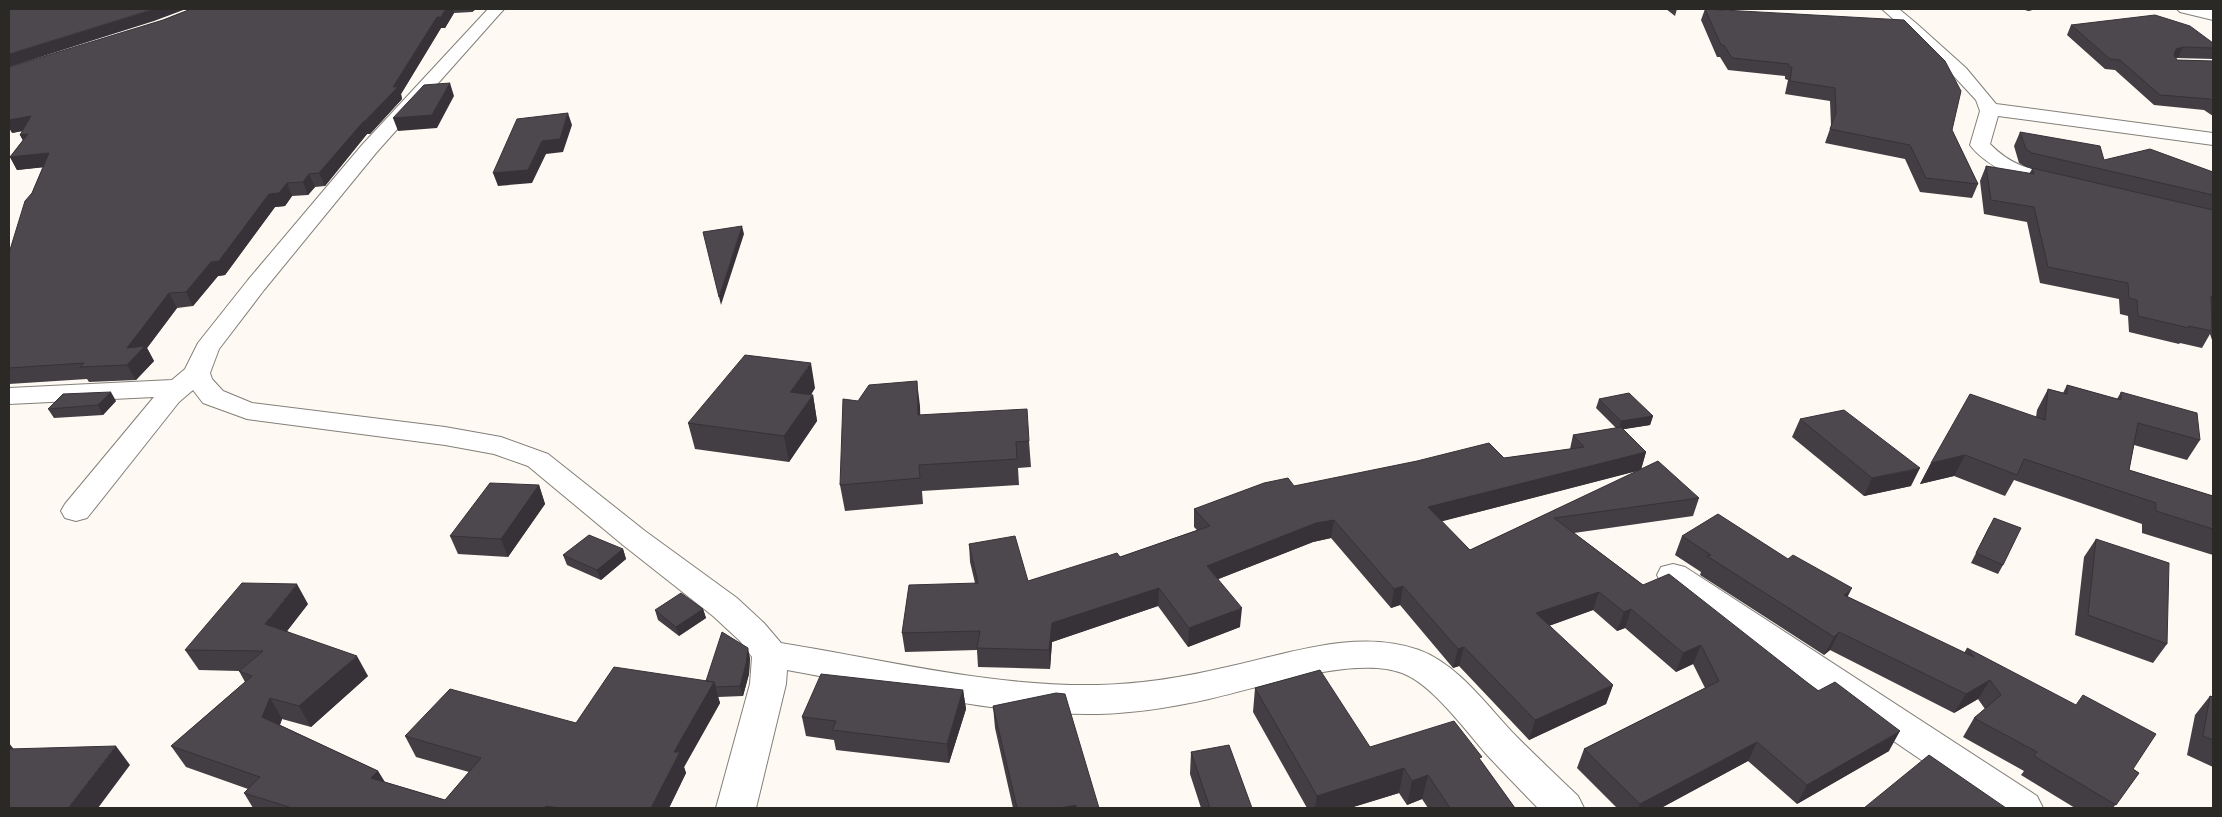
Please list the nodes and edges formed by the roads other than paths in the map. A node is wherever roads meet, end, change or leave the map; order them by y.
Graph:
1 (496, 9) edge
2 (1889, 9) edge
3 (2185, 9) edge
4 (2213, 15) edge
5 (1990, 109) junction
6 (2213, 139) edge
7 (2070, 186) edge
8 (187, 381) junction
9 (9, 396) edge
10 (76, 511) dead end
11 (1673, 575) edge
12 (770, 654) junction
13 (736, 808) edge
14 (1564, 808) edge
15 (2023, 808) edge

1 - 8 street
2 - 5 street
3 - 4 street
5 - 6 street
5 - 7 street
8 - 9 street
8 - 10 street
8 - 12 street
11 - 15 street
12 - 13 street
12 - 14 street

